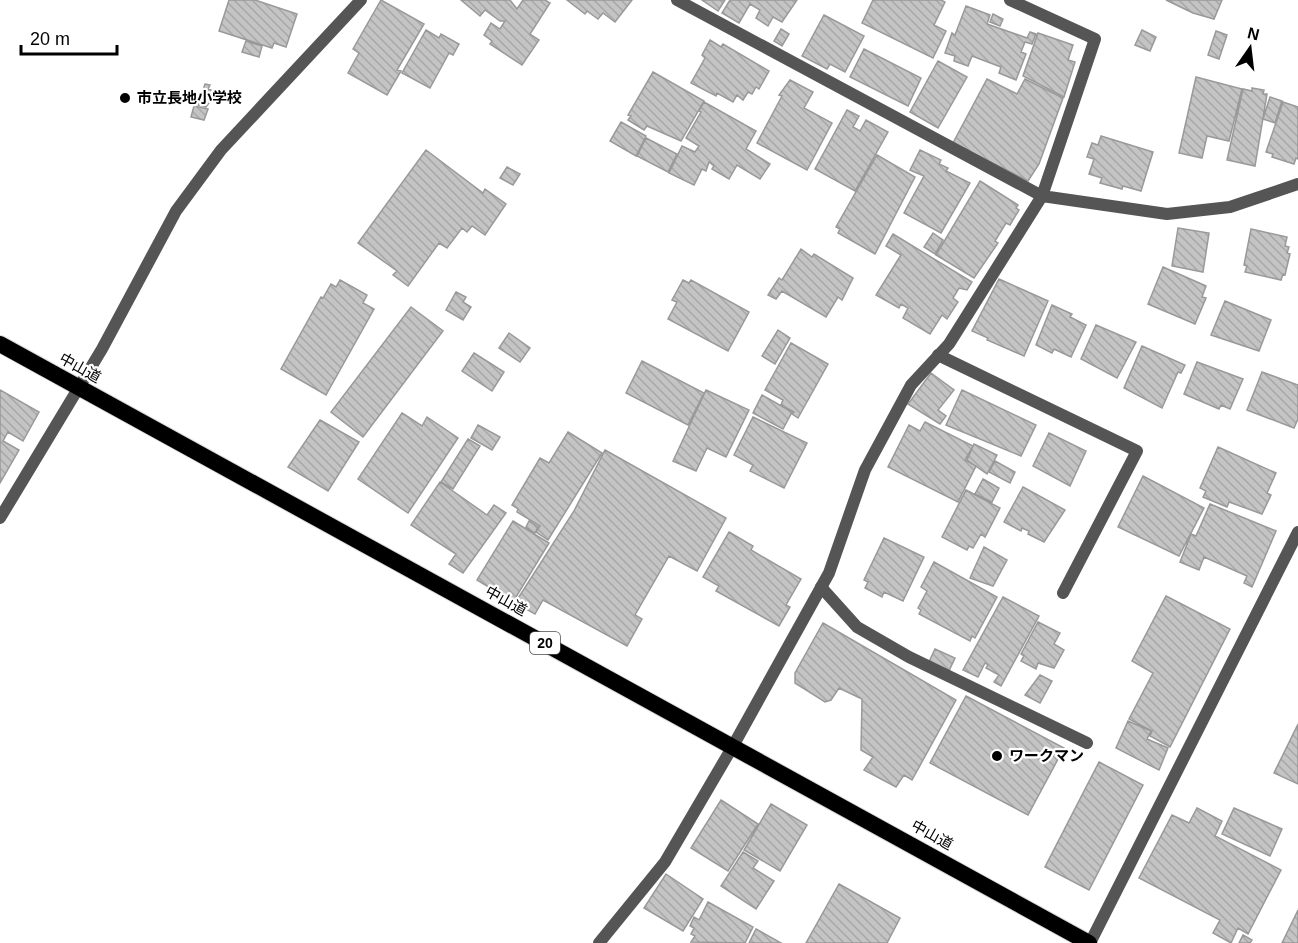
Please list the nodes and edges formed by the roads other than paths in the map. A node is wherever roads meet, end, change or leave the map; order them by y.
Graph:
1 (361, 0) edge
2 (677, 0) edge
3 (1010, 0) edge
4 (1298, 184) edge
5 (1042, 196) junction
6 (0, 344) edge
7 (939, 355) junction
8 (78, 388) junction
9 (0, 518) edge
10 (1298, 532) edge
11 (821, 588) junction
12 (1063, 593) dead end
13 (1087, 743) dead end
14 (734, 746) junction
15 (599, 943) edge
16 (1090, 943) edge

1 - 8 street
2 - 5 street
3 - 5 street
4 - 5 street
5 - 7 street
6 - 8 highway, 中山道 / 20
7 - 11 street
7 - 12 street
8 - 9 street
8 - 14 highway, 中山道 / 20
10 - 16 street
11 - 13 street
11 - 14 street
14 - 15 street
14 - 16 highway, 中山道 / 20

